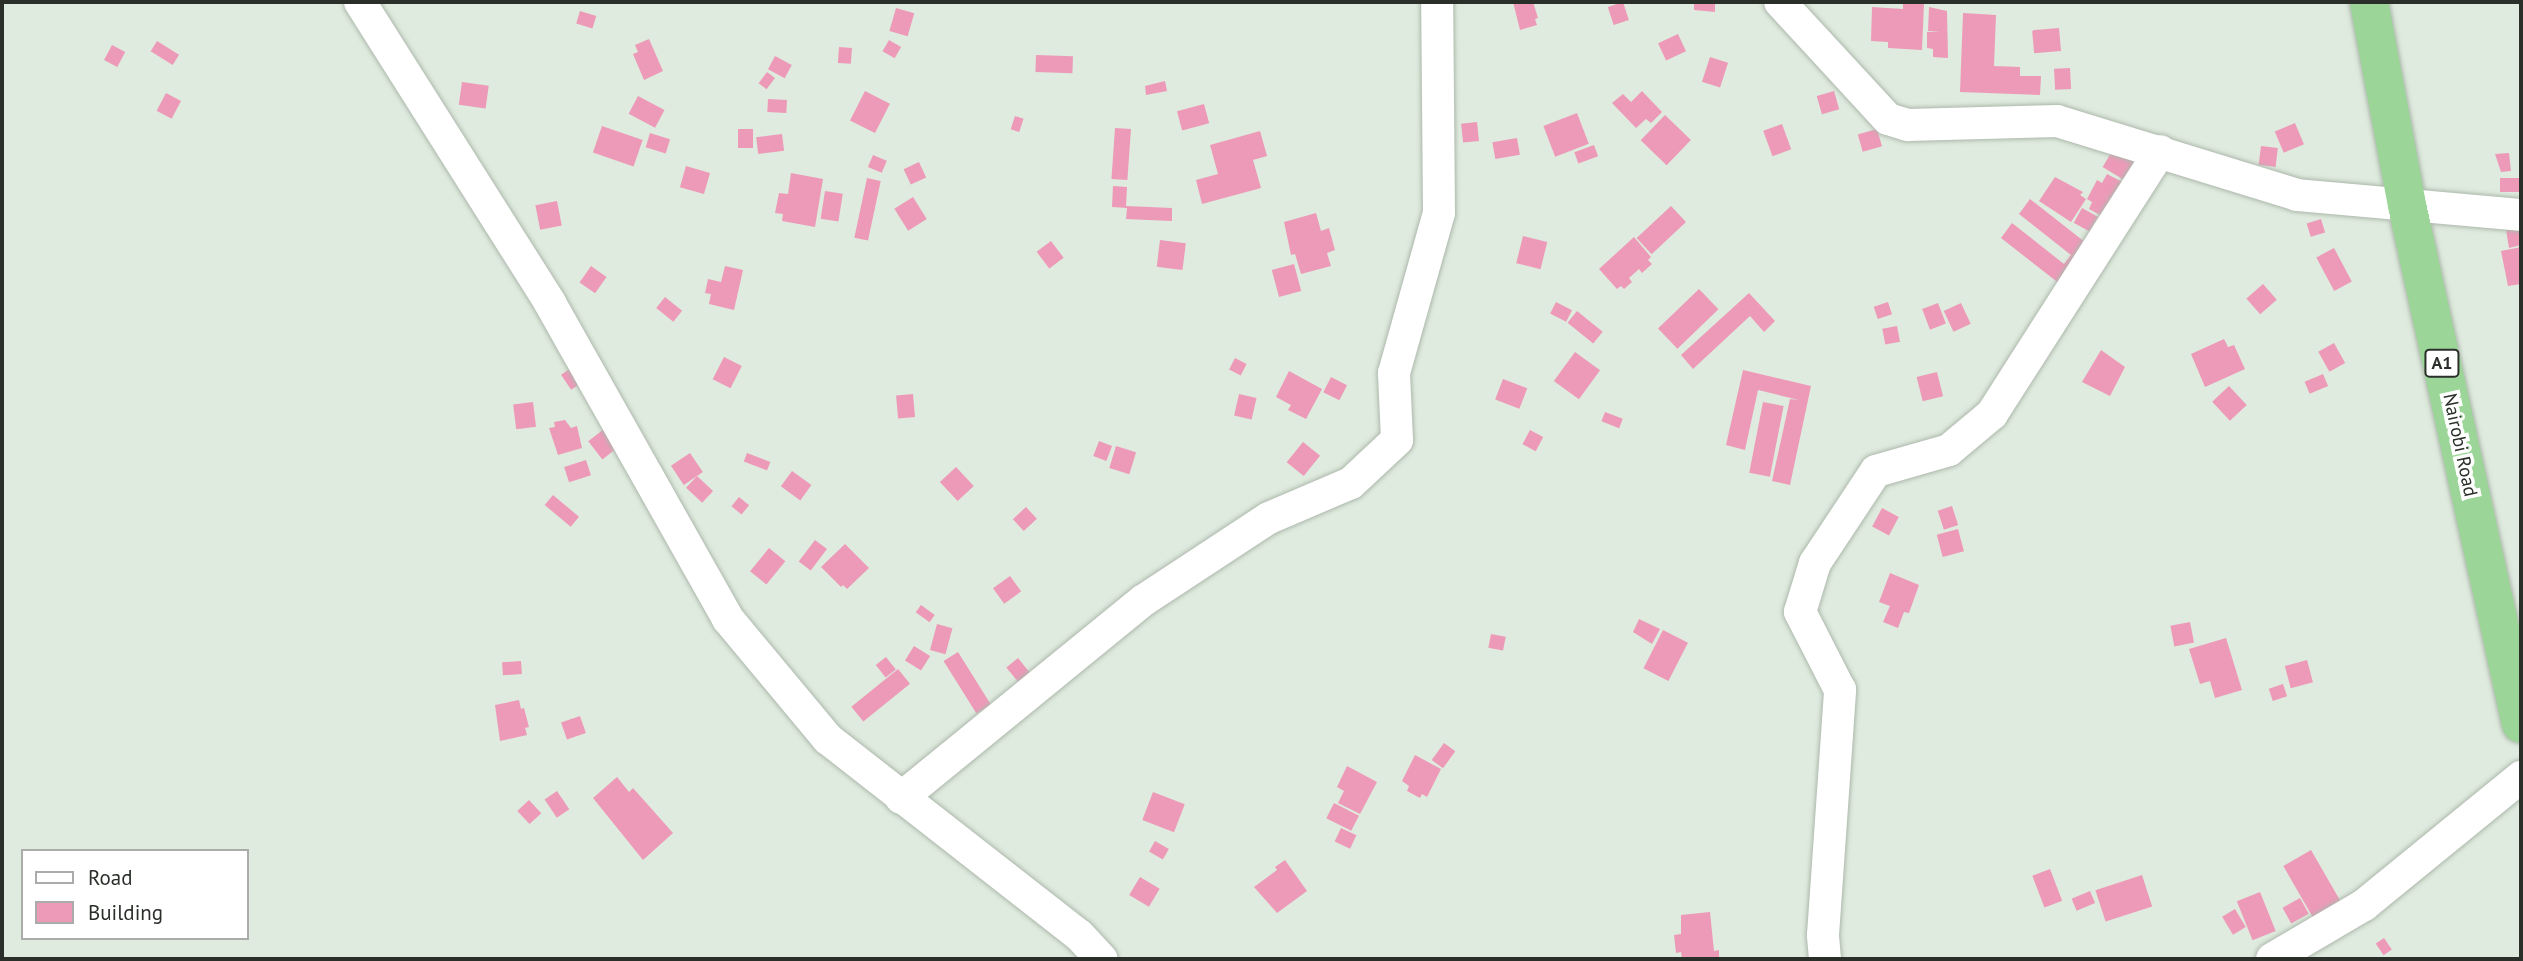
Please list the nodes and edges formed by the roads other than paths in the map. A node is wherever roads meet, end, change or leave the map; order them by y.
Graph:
1 (360, 2) edge
2 (1437, 2) edge
3 (1780, 2) edge
4 (2369, 2) edge
5 (2160, 151) junction
6 (2407, 205) junction
7 (2521, 215) edge
8 (2521, 724) edge
9 (2521, 777) edge
10 (901, 798) junction
11 (1101, 959) edge
12 (1825, 959) edge
13 (2272, 959) edge

1 - 10 street
2 - 10 street
3 - 5 street
4 - 6 highway, Nairobi Road / A1
5 - 6 street
5 - 12 street
6 - 7 street
6 - 8 highway, Nairobi Road / A1
9 - 13 street
10 - 11 street

